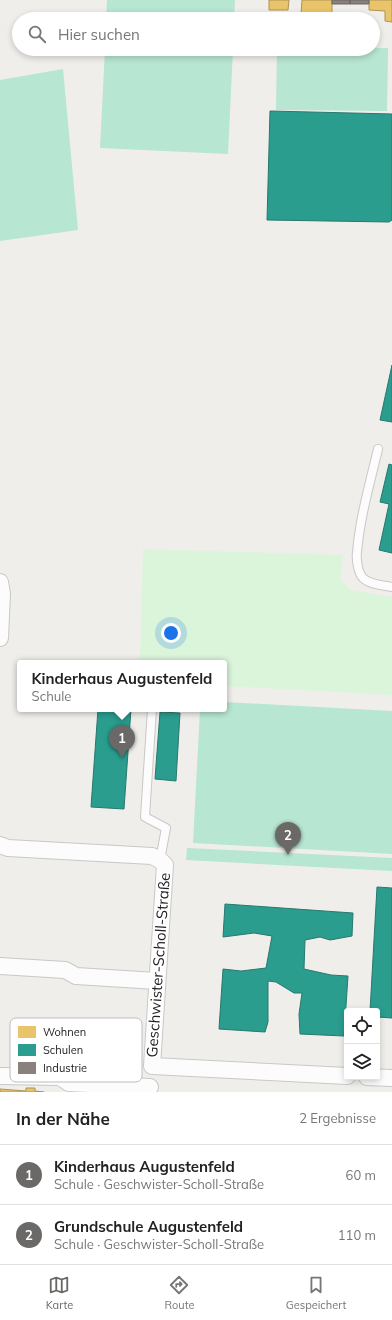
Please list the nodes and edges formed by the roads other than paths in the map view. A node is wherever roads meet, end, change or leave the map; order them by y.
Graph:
1 (378, 449) dead end
2 (0, 582) edge
3 (392, 587) edge
4 (0, 638) edge
5 (152, 712) edge
6 (0, 845) edge
7 (160, 860) junction
8 (0, 966) edge
9 (157, 981) junction
10 (152, 1066) junction
11 (0, 1076) edge
12 (10, 1076) edge
13 (344, 1076) edge
14 (380, 1078) edge
15 (392, 1078) edge
16 (68, 1082) edge
17 (150, 1089) edge

1 - 3 lane
2 - 4 street
5 - 7 lane
6 - 7 street, Geschwister-Scholl-Straße
7 - 9 street, Geschwister-Scholl-Straße
8 - 9 street
9 - 10 street, Geschwister-Scholl-Straße
10 - 13 street, Geschwister-Scholl-Straße
10 - 17 street, Geschwister-Scholl-Straße
11 - 12 street
14 - 15 street
16 - 17 street

